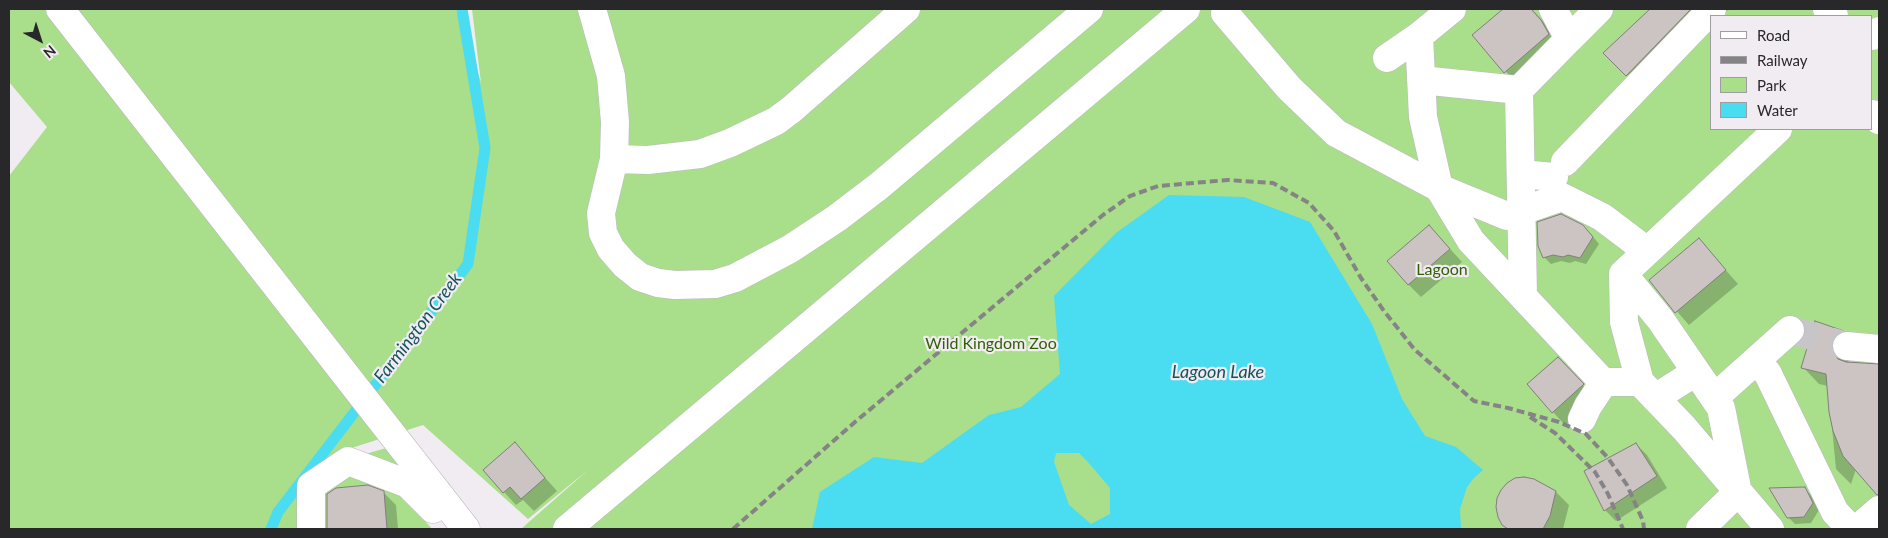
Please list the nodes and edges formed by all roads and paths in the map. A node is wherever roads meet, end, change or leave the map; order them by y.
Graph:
1 (60, 9) edge
2 (592, 9) edge
3 (906, 9) edge
4 (1089, 9) edge
5 (1186, 9) edge
6 (1452, 9) edge
7 (1553, 9) edge
8 (1599, 9) edge
9 (1712, 9) edge
10 (1225, 14) dead end
11 (1419, 36) junction
12 (1569, 39) junction
13 (1388, 58) dead end
14 (1421, 80) junction
15 (1519, 90) junction
16 (1777, 130) edge
17 (614, 158) junction
18 (1521, 174) junction
19 (1439, 188) junction
20 (1522, 211) junction
21 (1647, 251) junction
22 (1623, 274) junction
23 (1523, 296) junction
24 (1790, 330) dead end
25 (1846, 346) tunnel mouth
26 (1879, 349) edge
27 (1757, 360) junction
28 (1696, 372) junction
29 (1604, 382) junction
30 (1648, 390) junction
31 (1714, 398) junction
32 (1582, 419) dead end
33 (1738, 492) junction
34 (1879, 510) edge
35 (311, 529) edge
36 (454, 529) edge
37 (466, 529) edge
38 (568, 529) edge
39 (1700, 529) edge
40 (1770, 529) edge
41 (1851, 529) edge
42 (1856, 529) edge

1 - 37 street
2 - 17 street
3 - 17 street
4 - 17 street
5 - 38 street
6 - 11 street
7 - 12 street
8 - 12 street
9 - 18 street
10 - 19 street
11 - 13 street
11 - 14 street
12 - 15 street
14 - 15 street
14 - 19 street
15 - 18 street
16 - 21 street
18 - 20 street
19 - 20 street
19 - 23 street
20 - 21 street
20 - 23 street
21 - 22 street
22 - 28 street
22 - 30 street
23 - 29 street
24 - 27 street
25 - 26 street
27 - 31 street
27 - 41 street
28 - 30 street
28 - 31 street
29 - 30 street
29 - 32 street
30 - 33 street
31 - 33 street
33 - 39 street
33 - 40 street
34 - 42 street
35 - 36 street

